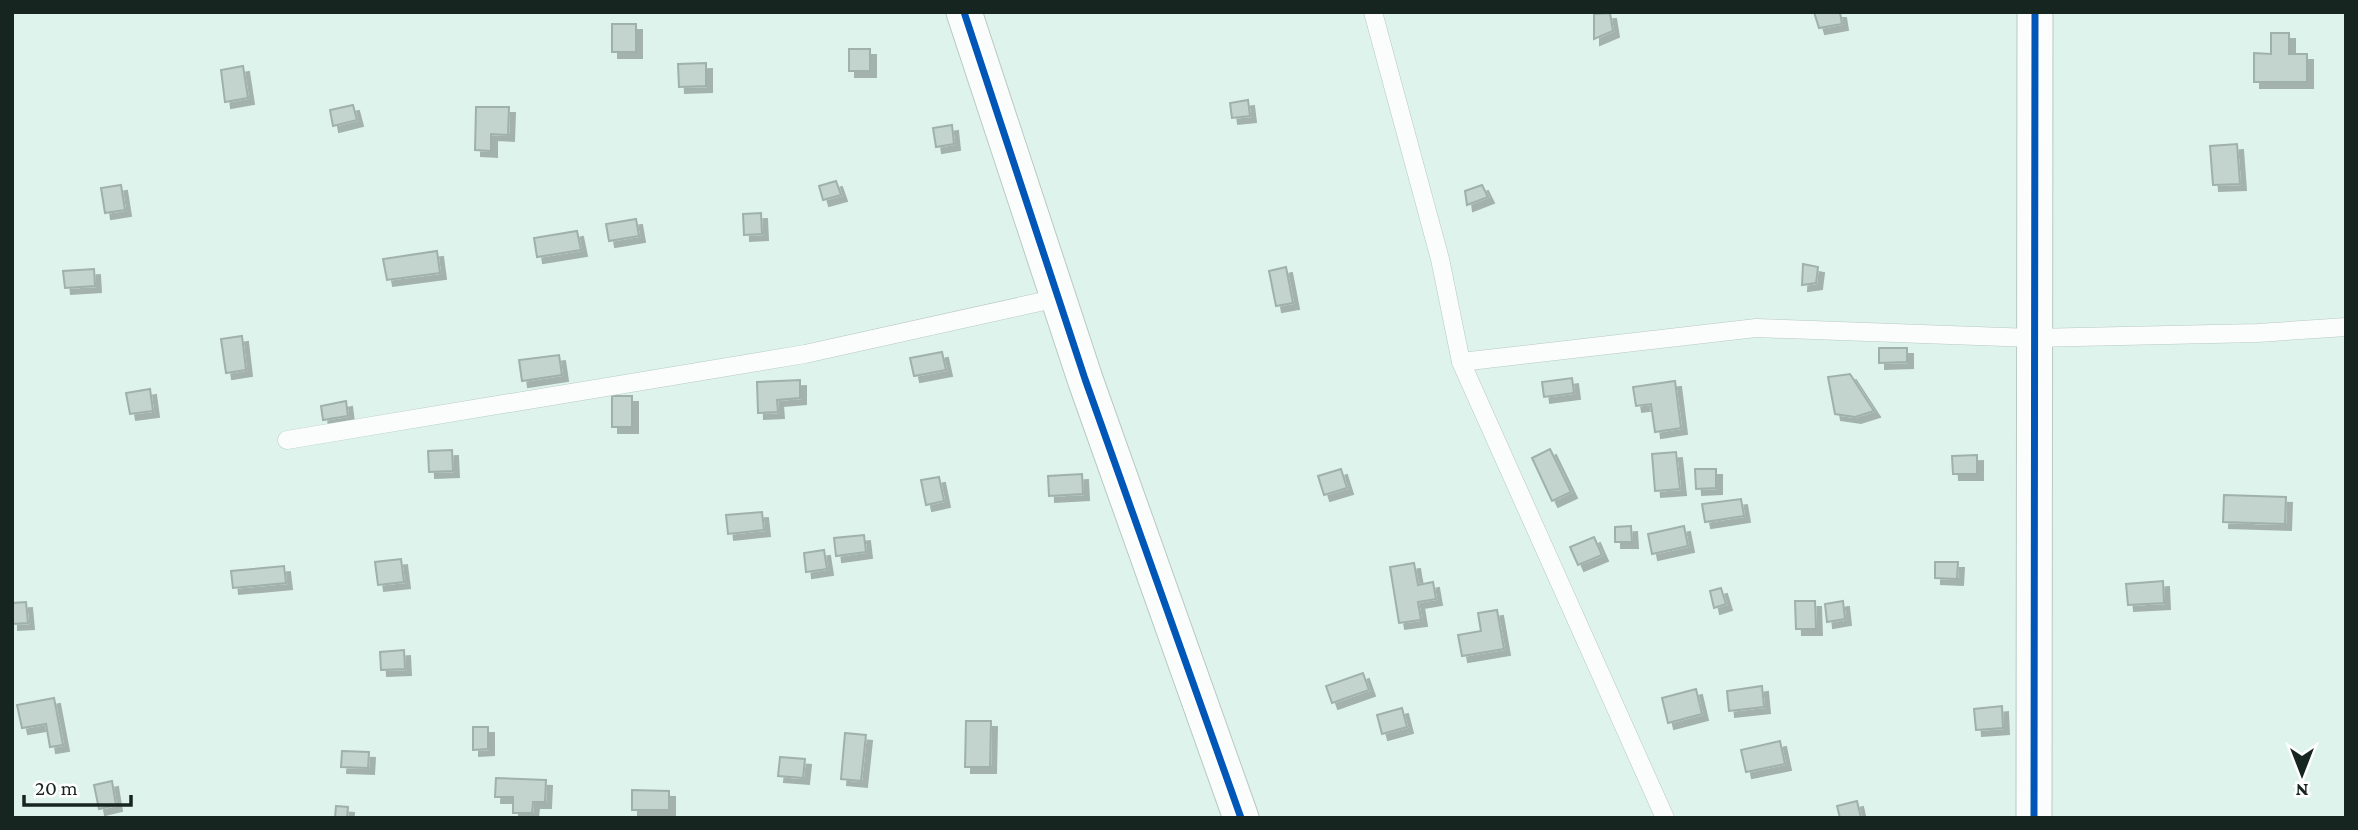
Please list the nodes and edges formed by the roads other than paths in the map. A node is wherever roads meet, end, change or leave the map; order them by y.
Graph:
1 (964, 12) edge
2 (1373, 12) edge
3 (2035, 12) edge
4 (1058, 298) junction
5 (2346, 327) edge
6 (2032, 338) junction
7 (1461, 362) junction
8 (287, 440) dead end
9 (1241, 818) edge
10 (1665, 818) edge
11 (2034, 818) edge

1 - 4 street
2 - 7 lane
3 - 6 street
4 - 8 lane
4 - 9 street
5 - 6 lane
6 - 7 lane
6 - 11 street
7 - 10 lane

